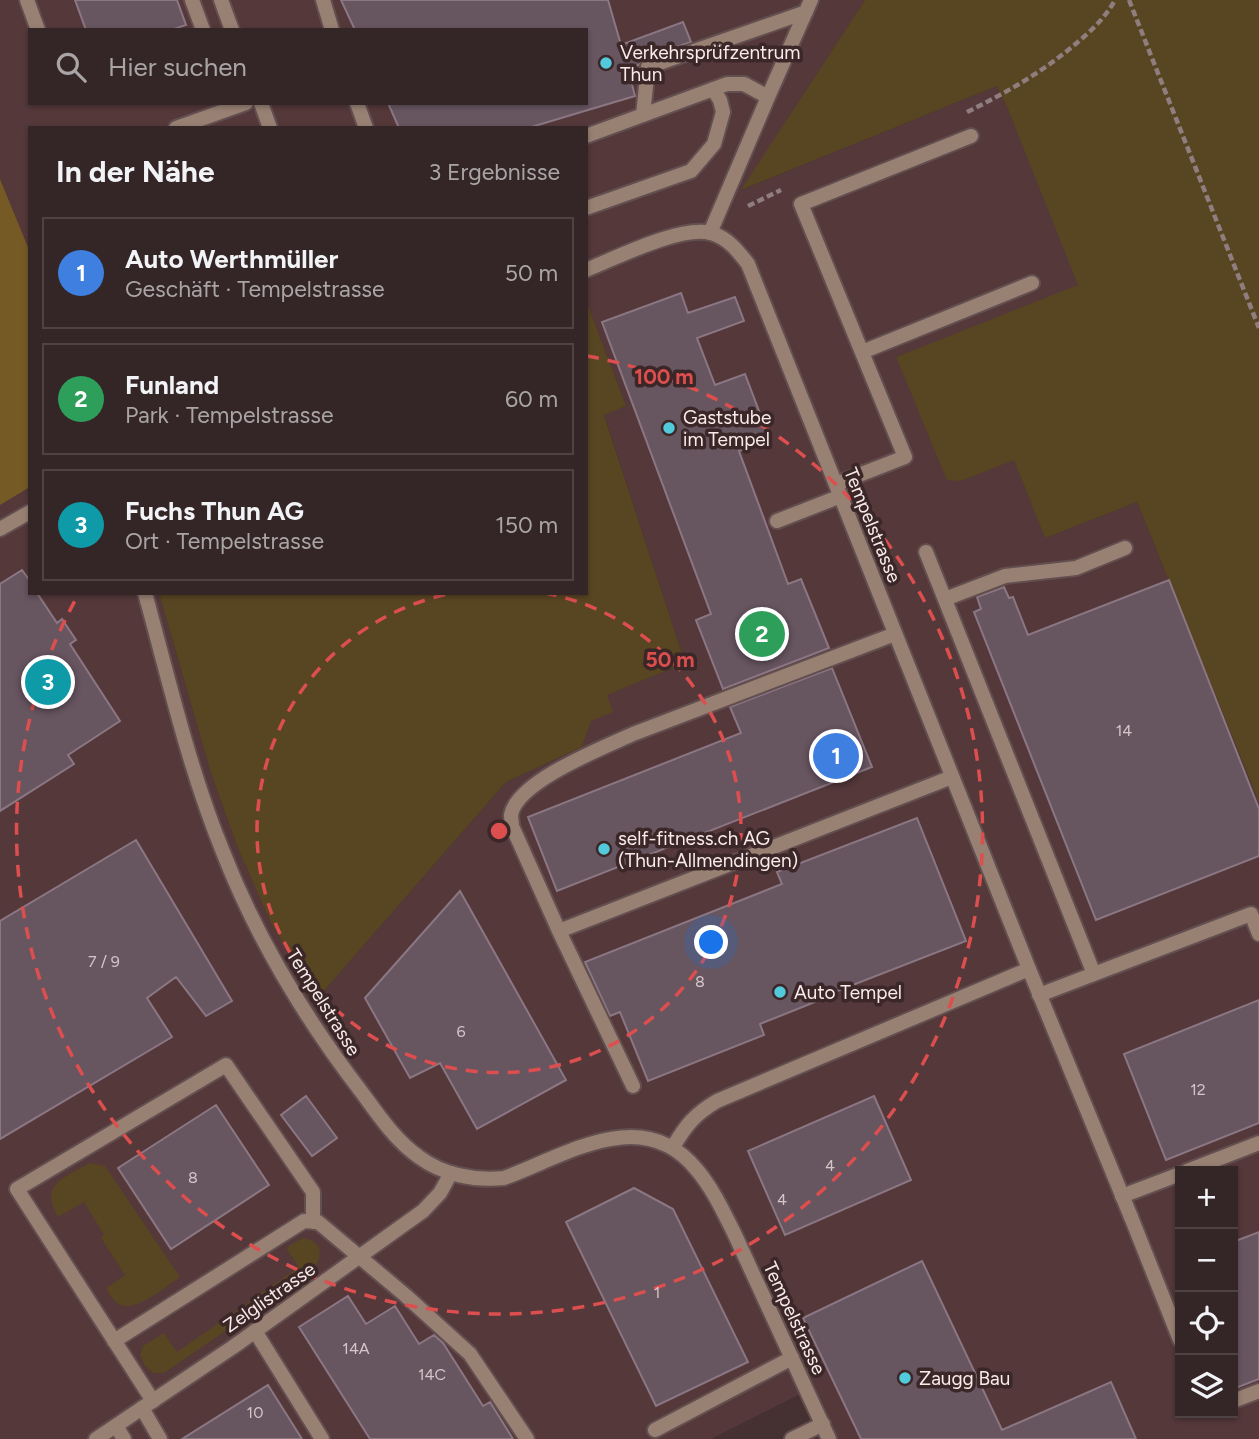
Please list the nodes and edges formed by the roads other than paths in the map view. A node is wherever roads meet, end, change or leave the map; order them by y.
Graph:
1 (27, 0) edge
2 (192, 0) edge
3 (221, 0) edge
4 (323, 0) edge
5 (809, 6) edge
6 (37, 28) edge
7 (202, 28) edge
8 (231, 28) edge
9 (331, 28) edge
10 (713, 89) junction
11 (768, 97) junction
12 (240, 105) edge
13 (262, 105) edge
14 (358, 105) edge
15 (643, 115) junction
16 (182, 126) edge
17 (269, 126) edge
18 (365, 126) edge
19 (588, 135) edge
20 (971, 136) dead end
21 (588, 207) edge
22 (710, 233) junction
23 (588, 269) edge
24 (1032, 282) dead end
25 (862, 352) junction
26 (839, 490) junction
27 (28, 513) edge
28 (777, 521) dead end
29 (0, 529) edge
30 (1125, 548) dead end
31 (926, 552) dead end
32 (146, 595) edge
33 (945, 600) junction
34 (895, 634) junction
35 (952, 777) junction
36 (559, 931) junction
37 (1259, 934) edge
38 (1029, 969) junction
39 (1094, 974) junction
40 (1039, 995) junction
41 (634, 1086) dead end
42 (1259, 1143) edge
43 (673, 1147) junction
44 (1200, 1166) edge
45 (452, 1173) junction
46 (1175, 1176) edge
47 (1122, 1196) junction
48 (313, 1222) junction
49 (359, 1258) junction
50 (1175, 1327) edge
51 (255, 1331) junction
52 (114, 1341) junction
53 (792, 1358) junction
54 (1259, 1391) edge
55 (1238, 1399) edge
56 (148, 1404) junction
57 (822, 1424) junction
58 (116, 1426) junction
59 (655, 1430) dead end
60 (96, 1439) edge
61 (124, 1439) edge
62 (160, 1439) edge
63 (322, 1439) edge
64 (527, 1439) edge
65 (792, 1439) edge
66 (829, 1439) edge

1 - 6 street
2 - 7 street
3 - 8 street
4 - 9 street
5 - 11 street
5 - 15 street
10 - 11 street
10 - 15 street
10 - 21 street
11 - 22 street
12 - 16 street
13 - 17 street
14 - 18 street
15 - 19 street
20 - 25 street
22 - 23 street
22 - 26 street, Tempelstrasse
24 - 25 street
25 - 26 street
26 - 28 street
26 - 34 street, Tempelstrasse
27 - 29 street
30 - 33 street
31 - 33 street
32 - 45 street, Tempelstrasse
33 - 39 street
34 - 35 street, Tempelstrasse
34 - 36 street
35 - 36 street
35 - 38 street, Tempelstrasse
36 - 41 street
37 - 39 street
38 - 40 street, Tempelstrasse
38 - 43 street
39 - 40 street
40 - 47 street, Tempelstrasse
42 - 44 street
43 - 45 street, Tempelstrasse
43 - 53 street, Tempelstrasse
45 - 49 street, Zelglistrasse
46 - 47 street
47 - 50 street, Tempelstrasse
48 - 49 street
48 - 52 street
48 - 52 street
49 - 51 street, Zelglistrasse
49 - 64 street
51 - 56 street, Zelglistrasse
51 - 63 street
52 - 56 street
53 - 57 street, Tempelstrasse
53 - 59 street
54 - 55 street
56 - 58 street, Zelglistrasse
56 - 62 street
57 - 65 street
57 - 66 street, Tempelstrasse
58 - 60 street, Zelglistrasse
58 - 61 street

